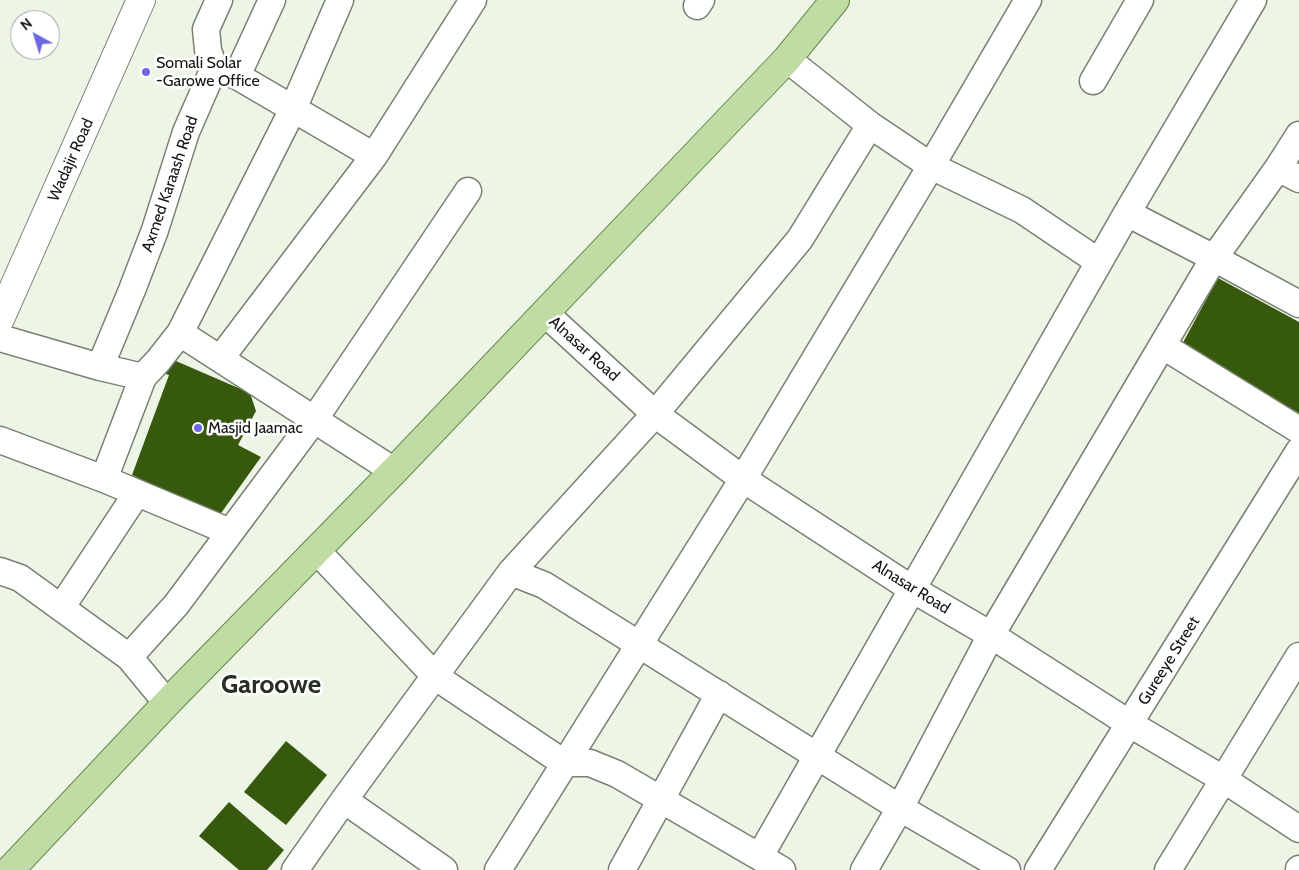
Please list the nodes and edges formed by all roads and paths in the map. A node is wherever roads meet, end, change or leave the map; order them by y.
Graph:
1 (141, 0) edge
2 (219, 0) edge
3 (272, 0) edge
4 (340, 0) edge
5 (473, 0) edge
6 (835, 0) edge
7 (1028, 0) edge
8 (1140, 0) edge
9 (1253, 0) edge
10 (787, 59) junction
11 (225, 72) junction
12 (1093, 81) dead end
13 (293, 109) junction
14 (870, 126) junction
15 (1299, 135) edge
16 (374, 156) junction
17 (931, 166) junction
18 (1289, 174) edge
19 (468, 191) dead end
20 (1127, 213) junction
21 (1214, 258) junction
22 (1099, 262) junction
23 (1299, 304) edge
24 (546, 314) junction
25 (0, 319) edge
26 (180, 333) junction
27 (0, 338) edge
28 (1163, 346) junction
29 (220, 359) junction
30 (100, 367) junction
31 (143, 377) junction
32 (655, 414) junction
33 (314, 420) junction
34 (1299, 430) edge
35 (0, 440) edge
36 (1299, 451) edge
37 (394, 471) junction
38 (104, 479) junction
39 (743, 479) junction
40 (137, 493) junction
41 (230, 532) junction
42 (316, 550) junction
43 (0, 571) edge
44 (512, 572) junction
45 (912, 589) junction
46 (61, 608) junction
47 (992, 635) junction
48 (639, 644) junction
49 (1299, 656) edge
50 (129, 657) junction
51 (436, 677) junction
52 (719, 694) junction
53 (167, 703) junction
54 (1130, 724) junction
55 (817, 756) junction
56 (564, 764) junction
57 (1222, 779) junction
58 (660, 799) junction
59 (344, 800) junction
60 (900, 808) junction
61 (1299, 828) edge
62 (760, 856) junction
63 (9, 866) edge
64 (295, 870) edge
65 (444, 870) edge
66 (498, 870) edge
67 (622, 870) edge
68 (782, 870) edge
69 (864, 870) edge
70 (1006, 870) edge
71 (1038, 870) edge
72 (1168, 870) edge

1 - 25 street, Wadajir Road
2 - 11 street
3 - 11 street, Axmed Karaash Road
4 - 13 street
5 - 16 street
6 - 10 main road
7 - 17 street
8 - 12 street
9 - 20 street
10 - 14 street
10 - 24 main road
11 - 13 street
11 - 30 street, Axmed Karaash Road
13 - 16 street
13 - 26 street
14 - 17 street
14 - 32 street
15 - 18 street
16 - 29 street
17 - 22 street
17 - 39 street
18 - 21 street
19 - 33 street
20 - 21 street
20 - 22 street
21 - 23 street
21 - 28 street
22 - 45 street
24 - 32 street, Alnasar Road
24 - 37 main road
26 - 29 street
26 - 31 street
27 - 30 street
28 - 34 street
28 - 47 street
29 - 33 street
30 - 31 street
31 - 38 street
32 - 39 street, Alnasar Road
32 - 44 street
33 - 37 street
33 - 41 street
35 - 38 street
36 - 54 street, Gureeye Street
37 - 42 main road
38 - 40 street
39 - 45 street, Alnasar Road
39 - 48 street
40 - 41 street
40 - 46 street
41 - 50 street
42 - 51 street
42 - 53 main road
43 - 46 street
44 - 48 street
44 - 51 street
45 - 47 street, Alnasar Road
45 - 55 street
46 - 50 street
47 - 54 street, Alnasar Road
47 - 60 street
48 - 52 street
48 - 56 street
49 - 57 street
50 - 53 street
51 - 56 street
51 - 59 street
52 - 55 street
52 - 58 street
53 - 63 main road
54 - 57 street, Alnasar Road
54 - 71 street, Gureeye Street
55 - 60 street
55 - 62 street
56 - 58 street
56 - 66 street
57 - 61 street, Alnasar Road
57 - 72 street
58 - 62 street
58 - 67 street
59 - 64 street
59 - 65 street
60 - 69 street
60 - 70 street
62 - 68 street

